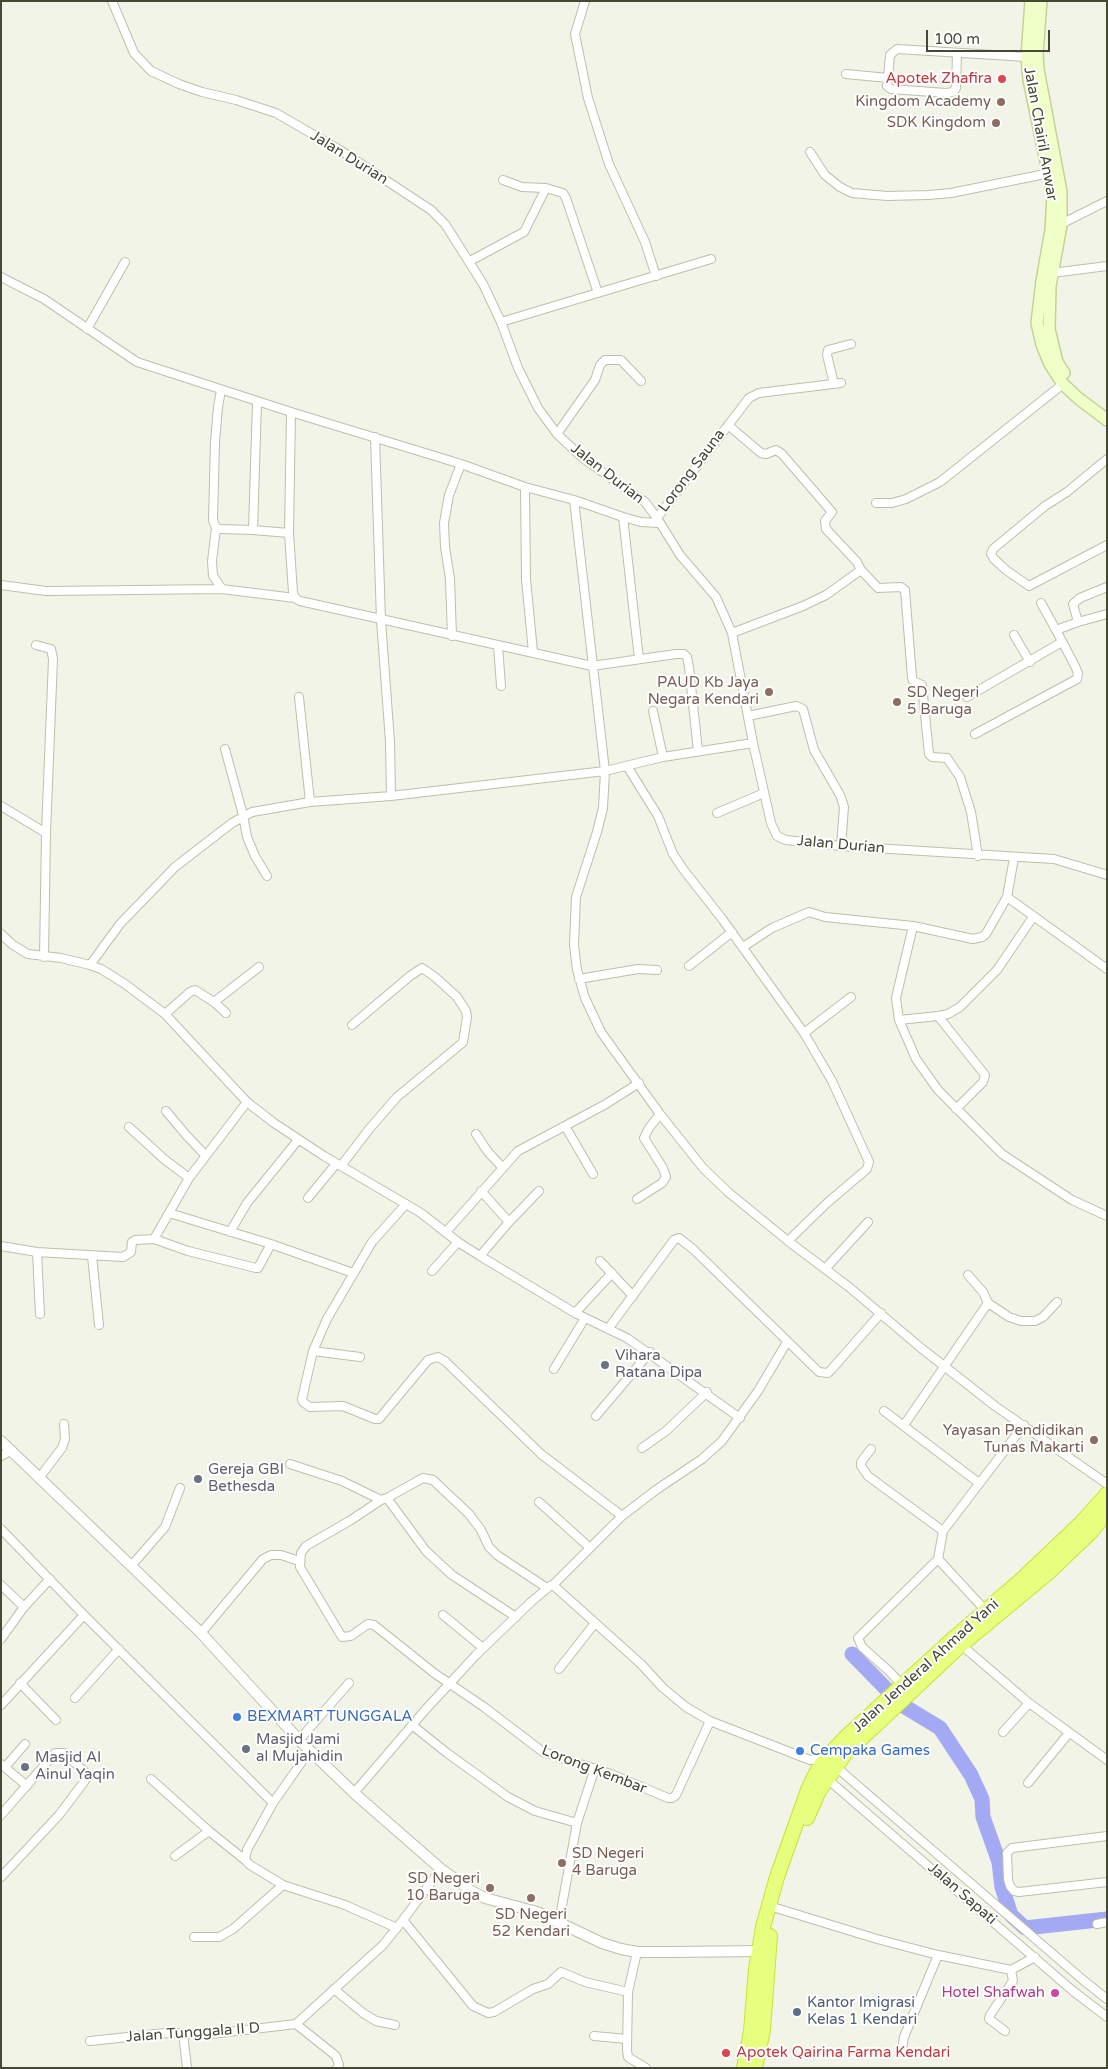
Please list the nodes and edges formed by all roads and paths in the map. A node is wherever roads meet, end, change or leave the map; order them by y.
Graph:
1 (112, 1) edge
2 (585, 1) edge
3 (1031, 1) edge
4 (1041, 1) edge
5 (957, 53) junction
6 (1027, 57) junction
7 (846, 74) dead end
8 (888, 78) junction
9 (810, 152) dead end
10 (1050, 173) junction
11 (503, 180) dead end
12 (546, 188) junction
13 (1107, 201) edge
14 (1056, 225) junction
15 (711, 259) dead end
16 (470, 261) junction
17 (125, 262) dead end
18 (1107, 266) edge
19 (1052, 273) junction
20 (656, 276) junction
21 (1, 277) edge
22 (598, 293) junction
23 (502, 322) junction
24 (87, 329) junction
25 (851, 344) dead end
26 (640, 380) dead end
27 (1063, 384) junction
28 (221, 390) junction
29 (257, 402) junction
30 (291, 412) junction
31 (1107, 412) edge
32 (1107, 420) edge
33 (728, 425) junction
34 (557, 434) junction
35 (375, 437) junction
36 (1107, 459) edge
37 (462, 464) junction
38 (525, 487) junction
39 (574, 500) junction
40 (876, 503) dead end
41 (623, 517) junction
42 (658, 520) junction
43 (216, 528) junction
44 (254, 530) junction
45 (289, 533) junction
46 (1107, 544) edge
47 (861, 570) junction
48 (1, 586) edge
49 (1107, 587) edge
50 (222, 589) junction
51 (295, 598) junction
52 (1041, 603) dead end
53 (1107, 614) edge
54 (381, 620) junction
55 (1078, 622) junction
56 (1056, 630) junction
57 (732, 633) junction
58 (1014, 635) dead end
59 (452, 636) junction
60 (1062, 642) junction
61 (36, 645) dead end
62 (498, 646) junction
63 (533, 652) junction
64 (639, 659) junction
65 (1030, 662) junction
66 (592, 666) junction
67 (502, 686) dead end
68 (299, 697) dead end
69 (967, 697) dead end
70 (653, 711) dead end
71 (748, 716) junction
72 (975, 734) dead end
73 (753, 743) junction
74 (225, 749) dead end
75 (698, 751) junction
76 (663, 757) junction
77 (627, 766) junction
78 (605, 771) junction
79 (764, 793) junction
80 (392, 796) junction
81 (310, 802) junction
82 (1, 806) edge
83 (717, 813) dead end
84 (243, 815) junction
85 (46, 833) junction
86 (840, 846) junction
87 (978, 856) junction
88 (1014, 858) junction
89 (1107, 875) edge
90 (268, 876) dead end
91 (1007, 897) junction
92 (1033, 917) junction
93 (913, 926) junction
94 (732, 932) junction
95 (1, 934) edge
96 (743, 947) junction
97 (44, 957) junction
98 (90, 965) junction
99 (259, 966) dead end
100 (689, 966) dead end
101 (1107, 969) edge
102 (657, 970) dead end
103 (579, 979) junction
104 (851, 997) dead end
105 (214, 1002) junction
106 (226, 1012) dead end
107 (165, 1014) junction
108 (938, 1016) junction
109 (899, 1020) junction
110 (352, 1025) dead end
111 (804, 1033) junction
112 (639, 1084) junction
113 (248, 1102) junction
114 (956, 1109) junction
115 (166, 1111) dead end
116 (660, 1114) junction
117 (565, 1126) junction
118 (129, 1127) dead end
119 (476, 1134) dead end
120 (298, 1140) junction
121 (205, 1155) junction
122 (338, 1165) junction
123 (502, 1167) junction
124 (594, 1174) dead end
125 (188, 1178) junction
126 (481, 1190) junction
127 (539, 1191) dead end
128 (308, 1198) dead end
129 (637, 1199) dead end
130 (406, 1204) junction
131 (169, 1214) junction
132 (1107, 1216) edge
133 (509, 1222) junction
134 (868, 1222) dead end
135 (230, 1232) junction
136 (446, 1232) junction
137 (154, 1239) junction
138 (788, 1241) junction
139 (458, 1242) junction
140 (271, 1244) junction
141 (1, 1246) edge
142 (37, 1252) junction
143 (92, 1256) junction
144 (480, 1256) junction
145 (600, 1261) dead end
146 (825, 1269) junction
147 (432, 1272) dead end
148 (353, 1273) junction
149 (612, 1273) junction
150 (968, 1275) dead end
151 (633, 1296) junction
152 (1056, 1302) dead end
153 (988, 1303) junction
154 (575, 1313) junction
155 (881, 1313) junction
156 (40, 1314) dead end
157 (585, 1318) junction
158 (99, 1325) dead end
159 (608, 1329) junction
160 (787, 1342) junction
161 (313, 1352) junction
162 (650, 1352) junction
163 (360, 1357) dead end
164 (944, 1366) junction
165 (554, 1369) dead end
166 (707, 1392) junction
167 (884, 1411) dead end
168 (596, 1416) dead end
169 (740, 1418) junction
170 (64, 1424) dead end
171 (904, 1424) junction
172 (1024, 1425) junction
173 (1, 1441) edge
174 (642, 1448) dead end
175 (872, 1449) dead end
176 (12, 1450) junction
177 (1, 1456) edge
178 (290, 1464) dead end
179 (40, 1478) junction
180 (979, 1483) junction
181 (1107, 1484) edge
182 (180, 1488) dead end
183 (1107, 1494) edge
184 (384, 1499) junction
185 (539, 1502) dead end
186 (1107, 1512) edge
187 (622, 1516) junction
188 (1, 1529) edge
189 (943, 1531) junction
190 (589, 1547) junction
191 (938, 1558) junction
192 (300, 1560) junction
193 (132, 1565) junction
194 (50, 1579) junction
195 (1, 1585) edge
196 (550, 1587) junction
197 (24, 1607) junction
198 (986, 1611) junction
199 (84, 1615) junction
200 (443, 1615) dead end
201 (516, 1617) junction
202 (595, 1623) junction
203 (201, 1633) junction
204 (2, 1636) edge
205 (958, 1642) junction
206 (483, 1648) junction
207 (119, 1649) junction
208 (559, 1669) dead end
209 (20, 1683) junction
210 (349, 1683) dead end
211 (450, 1683) junction
212 (896, 1697) junction
213 (75, 1698) dead end
214 (1029, 1703) junction
215 (1, 1704) edge
216 (56, 1720) dead end
217 (710, 1721) junction
218 (412, 1725) junction
219 (1003, 1732) dead end
220 (1069, 1733) junction
221 (299, 1740) junction
222 (26, 1744) dead end
223 (310, 1750) junction
224 (1107, 1760) edge
225 (831, 1763) junction
226 (3, 1765) edge
227 (595, 1768) junction
228 (818, 1770) junction
229 (151, 1778) dead end
230 (1028, 1783) dead end
231 (27, 1786) junction
232 (354, 1793) junction
233 (273, 1803) junction
234 (1, 1815) edge
235 (577, 1823) junction
236 (209, 1831) junction
237 (1107, 1836) edge
238 (174, 1856) dead end
239 (245, 1860) junction
240 (441, 1869) junction
241 (1, 1877) edge
242 (1107, 1882) edge
243 (283, 1885) junction
244 (776, 1908) junction
245 (403, 1920) junction
246 (559, 1922) junction
247 (1107, 1922) edge
248 (1097, 1924) dead end
249 (397, 1928) junction
250 (194, 1937) dead end
251 (763, 1951) junction
252 (637, 1952) junction
253 (938, 1955) junction
254 (1035, 1957) junction
255 (1011, 1970) junction
256 (1083, 1980) junction
257 (334, 1989) junction
258 (1073, 1991) junction
259 (628, 1992) junction
260 (1107, 1999) edge
261 (1107, 2017) edge
262 (296, 2024) junction
263 (395, 2025) dead end
264 (1005, 2031) dead end
265 (183, 2032) junction
266 (594, 2036) dead end
267 (627, 2039) junction
268 (90, 2041) dead end
269 (902, 2050) dead end
270 (187, 2068) edge
271 (337, 2068) edge
272 (646, 2068) edge
273 (744, 2068) edge
274 (755, 2068) edge

1 - 16 street, Jalan Durian
2 - 20 street
3 - 6 main road, Jalan Chairil Anwar
4 - 14 main road, Jalan Chairil Anwar
5 - 6 street
5 - 8 street
5 - 8 street
6 - 10 main road, Jalan Chairil Anwar
7 - 8 street
9 - 10 street
10 - 14 main road, Jalan Chairil Anwar
11 - 12 street
12 - 16 street
12 - 22 street
13 - 14 street
14 - 19 main road, Jalan Chairil Anwar
14 - 27 main road, Jalan Chairil Anwar
15 - 20 street
16 - 23 street, Jalan Durian
17 - 24 street
18 - 19 street
19 - 31 main road, Jalan Chairil Anwar
20 - 22 street
21 - 24 street
22 - 23 street
23 - 34 street, Jalan Durian
24 - 28 street
25 - 33 street, Lorong Sauna
26 - 34 street
27 - 32 main road, Jalan Chairil Anwar
27 - 40 street
28 - 29 street
28 - 43 street
29 - 30 street
29 - 44 street
30 - 35 street
30 - 45 street
33 - 42 street, Lorong Sauna
33 - 47 street
34 - 42 street, Jalan Durian
35 - 37 street
35 - 54 street
36 - 46 street
37 - 38 street
37 - 59 street
38 - 39 street
38 - 63 street
39 - 41 street
39 - 66 street
41 - 42 street
41 - 64 street
42 - 57 street, Jalan Durian
43 - 44 street
43 - 50 street
44 - 45 street
45 - 51 street
47 - 57 street
47 - 87 street
48 - 50 street
49 - 55 street
50 - 51 street
51 - 54 street
52 - 56 street
53 - 55 street
54 - 59 street
54 - 80 street
55 - 56 street
56 - 60 street
57 - 71 street, Jalan Durian
58 - 65 street
59 - 62 street
60 - 65 street
60 - 72 street
61 - 85 street
62 - 63 street
62 - 67 street
63 - 66 street
64 - 66 street
64 - 75 street
65 - 69 street
66 - 78 street
68 - 81 street
70 - 76 street
71 - 73 street, Jalan Durian
71 - 86 street
73 - 75 street
73 - 79 street, Jalan Durian
74 - 84 street
75 - 76 street
76 - 77 street
77 - 78 street
77 - 94 street
78 - 80 street
78 - 103 street
79 - 83 street
79 - 86 street, Jalan Durian
80 - 81 street
81 - 84 street
82 - 85 street
84 - 90 street
84 - 98 street
85 - 97 street
86 - 87 street, Jalan Durian
87 - 88 street, Jalan Durian
88 - 89 street, Jalan Durian
88 - 91 street
91 - 92 street
91 - 93 street
92 - 101 street
92 - 108 street
93 - 96 street
93 - 109 street
94 - 96 street
94 - 100 street
95 - 97 street
96 - 111 street
97 - 98 street
98 - 107 street
99 - 105 street
102 - 103 street
103 - 112 street
104 - 111 street
105 - 106 street
105 - 107 street
107 - 113 street
108 - 109 street
108 - 114 street
109 - 114 street
110 - 122 street
111 - 138 street
112 - 116 street
112 - 117 street
113 - 120 street
113 - 121 street
114 - 132 street
115 - 121 street
116 - 129 street
116 - 138 street
117 - 123 street
117 - 124 street
118 - 125 street
119 - 123 street
120 - 122 street
120 - 135 street
121 - 125 street
122 - 128 street
122 - 130 street
123 - 126 street
125 - 131 street
126 - 133 street
126 - 136 street
127 - 133 street
130 - 136 street
130 - 148 street
131 - 135 street
131 - 137 street
133 - 144 street
134 - 146 street
135 - 140 street
136 - 139 street
137 - 140 street
137 - 143 street
138 - 146 street
139 - 144 street
139 - 147 street
140 - 148 street
141 - 142 street
142 - 143 street
142 - 156 street
143 - 158 street
144 - 154 street
145 - 149 street
146 - 155 street
148 - 161 street
149 - 151 street
149 - 154 street
150 - 153 street
151 - 159 street
151 - 160 street
152 - 153 street
153 - 164 street
154 - 157 street
155 - 160 street
155 - 164 street
157 - 159 street
157 - 165 street
159 - 162 street
160 - 169 street
161 - 163 street
161 - 187 street
162 - 166 street
162 - 168 street
164 - 171 street
164 - 172 street
166 - 169 street
166 - 174 street
167 - 171 street
169 - 187 street
170 - 179 street
171 - 180 street
172 - 180 street
172 - 181 street
173 - 176 street
175 - 189 street
176 - 177 street
176 - 179 street
178 - 184 street
179 - 193 street
180 - 189 street
182 - 193 street
183 - 198 highway, Jalan Jenderal Ahmad Yani
184 - 192 street
184 - 196 street
184 - 201 street
185 - 190 street
186 - 205 highway, Jalan Jenderal Ahmad Yani
187 - 190 street
188 - 194 street
189 - 191 street
190 - 196 street
191 - 198 street
191 - 212 street
192 - 203 street
192 - 211 street, Lorong Kembar
193 - 203 street
194 - 197 street
194 - 199 street
195 - 197 street
196 - 201 street
196 - 202 street
197 - 204 street
198 - 205 highway, Jalan Jenderal Ahmad Yani
199 - 207 street
199 - 209 street
200 - 206 street
201 - 206 street
202 - 208 street
202 - 217 street
203 - 221 street
205 - 212 highway, Jalan Jenderal Ahmad Yani
205 - 214 street
206 - 211 street
207 - 213 street
207 - 233 street
209 - 215 street
209 - 216 street
210 - 221 street
211 - 218 street
211 - 227 street, Lorong Kembar
212 - 225 highway, Jalan Jenderal Ahmad Yani
214 - 219 street
214 - 220 street
217 - 227 street, Lorong Kembar
217 - 228 street
218 - 232 street
218 - 235 street
220 - 224 street
220 - 230 street
221 - 223 street
222 - 226 street
223 - 232 street
223 - 233 street
225 - 228 highway, Jalan Jenderal Ahmad Yani
225 - 228 street
225 - 256 street, Jalan Sapati
226 - 231 street
227 - 235 street
228 - 244 highway, Jalan Jenderal Ahmad Yani
228 - 251 highway, Jalan Jenderal Ahmad Yani
228 - 254 street, Jalan Sapati
229 - 236 street
231 - 234 street
231 - 241 street
232 - 240 street
233 - 239 street
235 - 246 street
236 - 238 street
236 - 239 street
237 - 242 street
239 - 243 street
240 - 245 street
240 - 246 street
243 - 249 street
243 - 250 street
244 - 251 highway, Jalan Jenderal Ahmad Yani
244 - 253 street
245 - 249 street
245 - 259 street
246 - 252 street
247 - 248 street
249 - 257 street
251 - 252 street
251 - 273 highway, Jalan Jenderal Ahmad Yani
251 - 274 highway, Jalan Jenderal Ahmad Yani
252 - 259 street
253 - 255 street
253 - 269 street
254 - 255 street
254 - 258 street, Jalan Sapati
255 - 264 street
256 - 258 street
256 - 260 street, Jalan Sapati
257 - 262 street
257 - 263 street
258 - 261 street, Jalan Sapati
259 - 267 street
262 - 265 street, Jalan Tunggala II D
262 - 271 street
265 - 268 street, Jalan Tunggala II D
265 - 270 street
266 - 267 street
267 - 272 street

